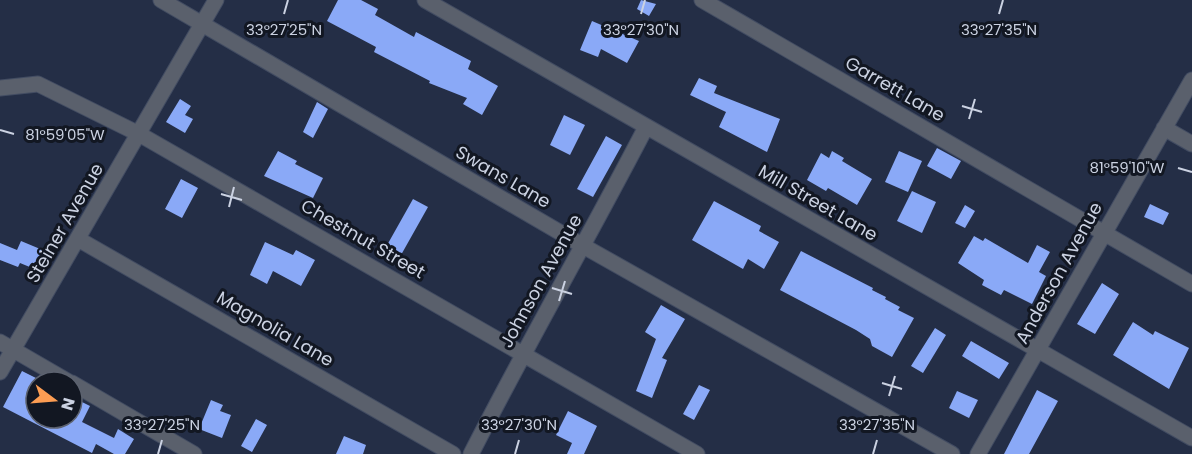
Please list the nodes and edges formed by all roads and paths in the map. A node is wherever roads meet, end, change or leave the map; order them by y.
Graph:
1 (161, 0) edge
2 (216, 0) edge
3 (425, 0) edge
4 (702, 0) edge
5 (202, 25) junction
6 (1192, 80) edge
7 (0, 88) edge
8 (646, 127) junction
9 (1164, 128) junction
10 (140, 134) junction
11 (1192, 144) edge
12 (1103, 232) junction
13 (78, 238) junction
14 (585, 247) junction
15 (1192, 284) edge
16 (7, 346) edge
17 (1038, 351) junction
18 (523, 353) junction
19 (49, 370) edge
20 (0, 372) edge
21 (84, 391) edge
22 (1192, 438) edge
23 (194, 454) edge
24 (453, 454) edge
25 (471, 454) edge
26 (697, 454) edge
27 (952, 454) edge
28 (978, 454) edge

1 - 5 street, Swans Lane
2 - 5 street, Steiner Avenue
3 - 8 street, Mill Street Lane
4 - 12 street, Garrett Lane
5 - 10 street, Steiner Avenue
5 - 14 street, Swans Lane
6 - 9 street, Anderson Avenue
7 - 10 street, Chestnut Street
8 - 14 street, Johnson Avenue
8 - 17 street, Mill Street Lane
9 - 11 street
9 - 12 street, Anderson Avenue
10 - 13 street, Steiner Avenue
10 - 18 street, Chestnut Street
12 - 15 street, Garrett Lane
12 - 17 street, Anderson Avenue
13 - 16 street, Steiner Avenue
13 - 24 street, Magnolia Lane
14 - 18 street, Johnson Avenue
14 - 27 street, Swans Lane
16 - 19 street
16 - 20 street, Steiner Avenue
17 - 22 street, Mill Street Lane
17 - 28 street, Anderson Avenue
18 - 25 street, Johnson Avenue
18 - 26 street, Chestnut Street
21 - 23 street

